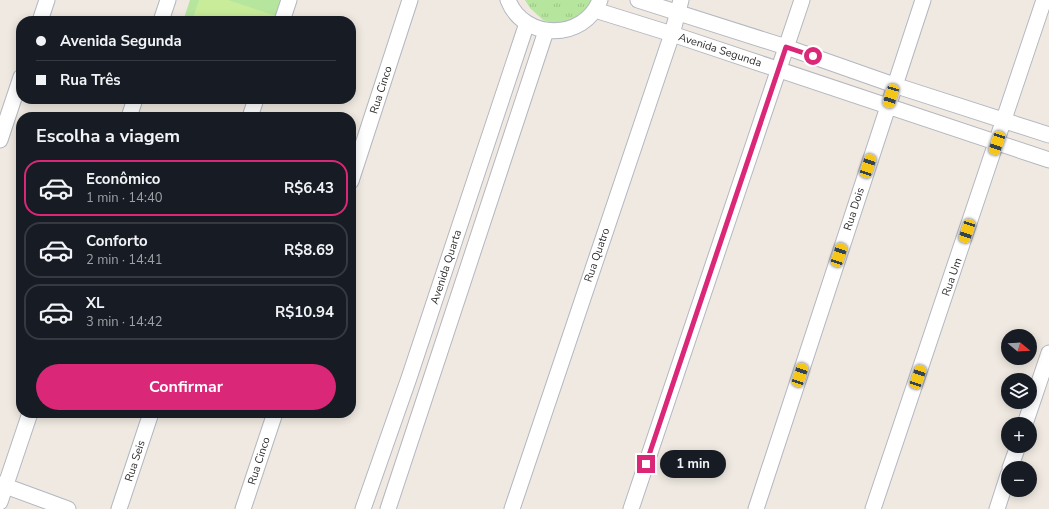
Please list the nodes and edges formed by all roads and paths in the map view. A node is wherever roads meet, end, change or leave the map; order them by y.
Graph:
1 (47, 0) edge
2 (168, 0) edge
3 (289, 0) edge
4 (410, 0) edge
5 (508, 0) edge
6 (638, 0) edge
7 (802, 0) edge
8 (923, 0) edge
9 (1044, 0) edge
10 (597, 5) edge
11 (679, 6) edge
12 (42, 16) edge
13 (163, 16) edge
14 (284, 16) edge
15 (527, 24) junction
16 (546, 31) junction
17 (672, 34) junction
18 (786, 47) junction
19 (778, 70) junction
20 (894, 85) junction
21 (16, 92) edge
22 (888, 106) junction
23 (1004, 119) junction
24 (1049, 135) edge
25 (0, 140) edge
26 (997, 143) junction
27 (1049, 160) edge
28 (356, 166) edge
29 (1049, 353) edge
30 (1027, 417) edge
31 (28, 418) edge
32 (149, 418) edge
33 (273, 418) edge
34 (3, 485) edge
35 (1001, 497) edge
36 (0, 502) edge
37 (0, 507) edge
38 (4, 509) edge
39 (68, 509) edge
40 (119, 509) edge
41 (243, 509) edge
42 (363, 509) edge
43 (388, 509) edge
44 (512, 509) edge
45 (631, 509) edge
46 (756, 509) edge
47 (873, 509) edge
48 (997, 509) edge

1 - 12 street
2 - 13 street
3 - 14 street
4 - 28 street, Rua Cinco
5 - 15 street
6 - 11 street, Avenida Segunda
7 - 18 street
8 - 20 street, Rua Dois
9 - 23 street, Rua Um
10 - 16 street
10 - 17 street, Avenida Segunda
11 - 17 street, Rua Quatro
11 - 18 street, Avenida Segunda
15 - 16 street
15 - 42 street, Avenida Quarta
16 - 43 street, Avenida Quarta
17 - 19 street, Avenida Segunda
17 - 44 street, Rua Quatro
18 - 19 street
18 - 20 street, Avenida Segunda
19 - 22 street, Avenida Segunda
19 - 45 street
20 - 22 street, Rua Dois
20 - 23 street, Avenida Segunda
21 - 25 street
22 - 26 street, Avenida Segunda
22 - 46 street, Rua Dois
23 - 24 street, Avenida Segunda
23 - 26 street, Rua Um
26 - 27 street, Avenida Segunda
26 - 47 street, Rua Um
29 - 30 street
31 - 34 street
32 - 40 street, Rua Seis
33 - 41 street, Rua Cinco
34 - 36 street
34 - 39 street
35 - 48 street
37 - 38 street

